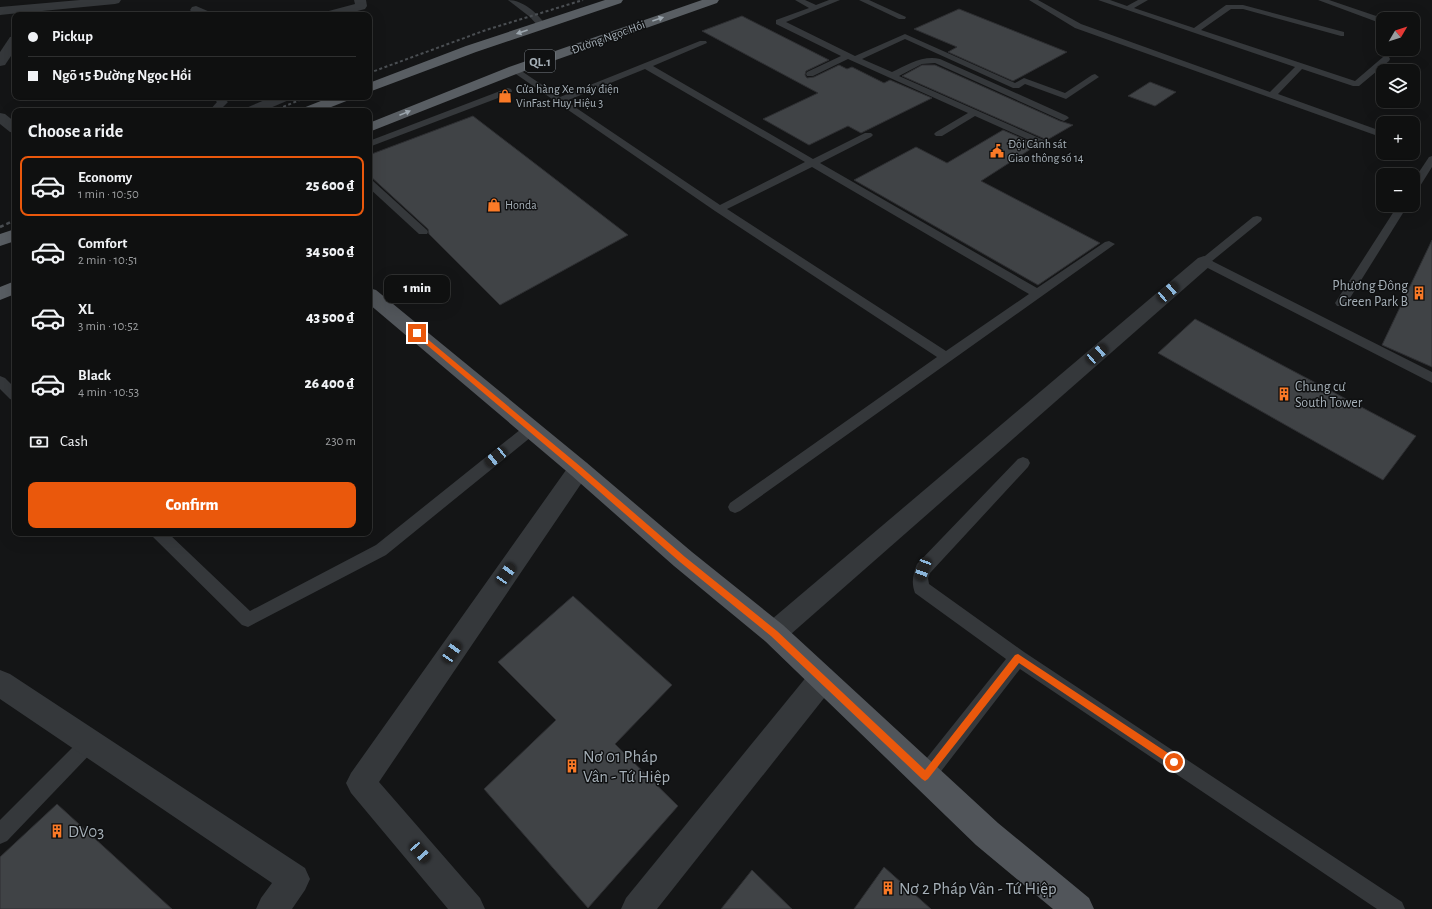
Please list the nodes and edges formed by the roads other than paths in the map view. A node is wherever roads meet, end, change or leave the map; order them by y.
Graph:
1 (360, 0) edge
2 (512, 0) edge
3 (617, 0) edge
4 (713, 0) edge
5 (800, 0) edge
6 (836, 0) edge
7 (863, 0) edge
8 (1033, 0) edge
9 (1102, 0) edge
10 (1144, 0) edge
11 (1322, 0) edge
12 (121, 3) edge
13 (43, 7) edge
14 (816, 8) junction
15 (1128, 8) junction
16 (0, 11) edge
17 (339, 12) edge
18 (902, 17) dead end
19 (1376, 19) edge
20 (542, 25) junction
21 (1195, 31) junction
22 (1341, 34) dead end
23 (703, 43) dead end
24 (12, 45) edge
25 (851, 57) junction
26 (1386, 58) dead end
27 (0, 62) edge
28 (646, 66) junction
29 (1300, 66) junction
30 (514, 70) junction
31 (810, 74) dead end
32 (892, 76) junction
33 (1094, 77) dead end
34 (372, 87) edge
35 (508, 91) dead end
36 (1272, 95) junction
37 (446, 97) junction
38 (220, 100) edge
39 (277, 100) edge
40 (336, 100) edge
41 (559, 101) junction
42 (217, 108) edge
43 (258, 108) edge
44 (316, 108) edge
45 (461, 109) junction
46 (974, 113) junction
47 (0, 117) edge
48 (1064, 118) dead end
49 (12, 127) edge
50 (372, 127) edge
51 (1376, 132) edge
52 (939, 134) dead end
53 (868, 135) dead end
54 (372, 143) edge
55 (1044, 143) dead end
56 (1432, 159) edge
57 (812, 162) junction
58 (1420, 178) edge
59 (372, 186) edge
60 (719, 209) junction
61 (1399, 212) edge
62 (1256, 219) dead end
63 (423, 232) dead end
64 (12, 235) edge
65 (0, 241) edge
66 (1109, 244) dead end
67 (1204, 262) junction
68 (12, 288) edge
69 (1037, 293) junction
70 (0, 294) edge
71 (372, 296) edge
72 (1341, 303) dead end
73 (946, 357) junction
74 (1432, 378) edge
75 (0, 381) edge
76 (12, 393) edge
77 (531, 429) junction
78 (1023, 463) dead end
79 (579, 469) junction
80 (735, 507) dead end
81 (161, 536) edge
82 (774, 633) junction
83 (1018, 658) junction
84 (822, 679) junction
85 (0, 683) edge
86 (90, 742) junction
87 (925, 776) junction
88 (0, 834) edge
89 (272, 909) edge
90 (469, 909) edge
91 (637, 909) edge
92 (1078, 909) edge
93 (1395, 909) edge

1 - 17 street
2 - 20 lane
3 - 20 highway, QL.1
30 -> 4 highway, Đường Ngọc Hồi / QL.1
5 - 14 lane
6 - 14 lane
7 - 18 lane
8 - 36 lane
9 - 15 lane
10 - 15 lane
11 - 19 lane
12 - 13 street
13 - 16 street
14 - 25 lane
15 - 21 lane
20 -> 34 highway, QL.1
21 - 22 lane
21 - 29 lane
23 - 28 lane
24 - 27 street
25 - 31 lane
25 - 32 lane
25 - 33 lane
26 - 29 lane
28 - 41 lane
28 - 57 lane
29 - 36 lane
30 - 37 highway, Đường Ngọc Hồi / QL.1
30 - 41 lane
32 - 46 lane
32 - 48 lane
35 - 45 lane
36 - 51 lane
37 - 45 lane
50 -> 37 highway, Đường Ngọc Hồi / QL.1
38 - 42 lane
39 - 43 street
40 - 44 highway
41 - 60 lane
45 - 54 lane
46 - 52 lane
46 - 55 lane
47 - 49 street
53 - 57 lane
56 - 58 lane
57 - 60 lane
57 - 69 lane
59 - 63 lane
60 - 73 lane
61 - 72 lane
62 - 67 lane
64 - 65 highway
66 - 69 lane
67 - 74 lane
67 - 82 street
68 - 70 highway
69 - 73 lane
71 - 77 main road
73 - 80 lane
75 - 76 lane
77 - 79 main road
77 - 81 lane
78 - 83 lane
79 - 82 main road
79 - 90 street
82 - 84 main road
83 - 87 lane
83 - 93 lane
84 - 87 main road
84 - 91 street
85 - 86 street
86 - 88 lane
86 - 89 street
87 - 92 main road

